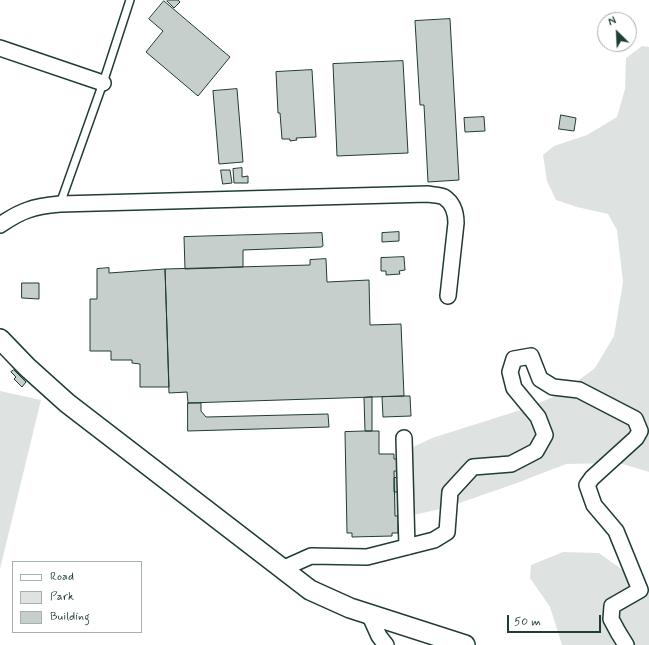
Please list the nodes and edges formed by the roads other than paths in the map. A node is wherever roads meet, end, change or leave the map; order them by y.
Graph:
1 (130, 0) edge
2 (0, 48) edge
3 (103, 83) junction
4 (60, 204) junction
5 (0, 225) edge
6 (448, 296) dead end
7 (0, 339) edge
8 (404, 438) dead end
9 (408, 547) junction
10 (282, 569) junction
11 (370, 614) junction
12 (386, 645) edge
13 (465, 645) edge
14 (626, 645) edge

1 - 3 lane
2 - 3 street
3 - 4 lane
4 - 5 street
4 - 6 street
7 - 10 street
8 - 9 street
9 - 10 street
9 - 14 street
10 - 11 street
11 - 12 street
11 - 13 street

